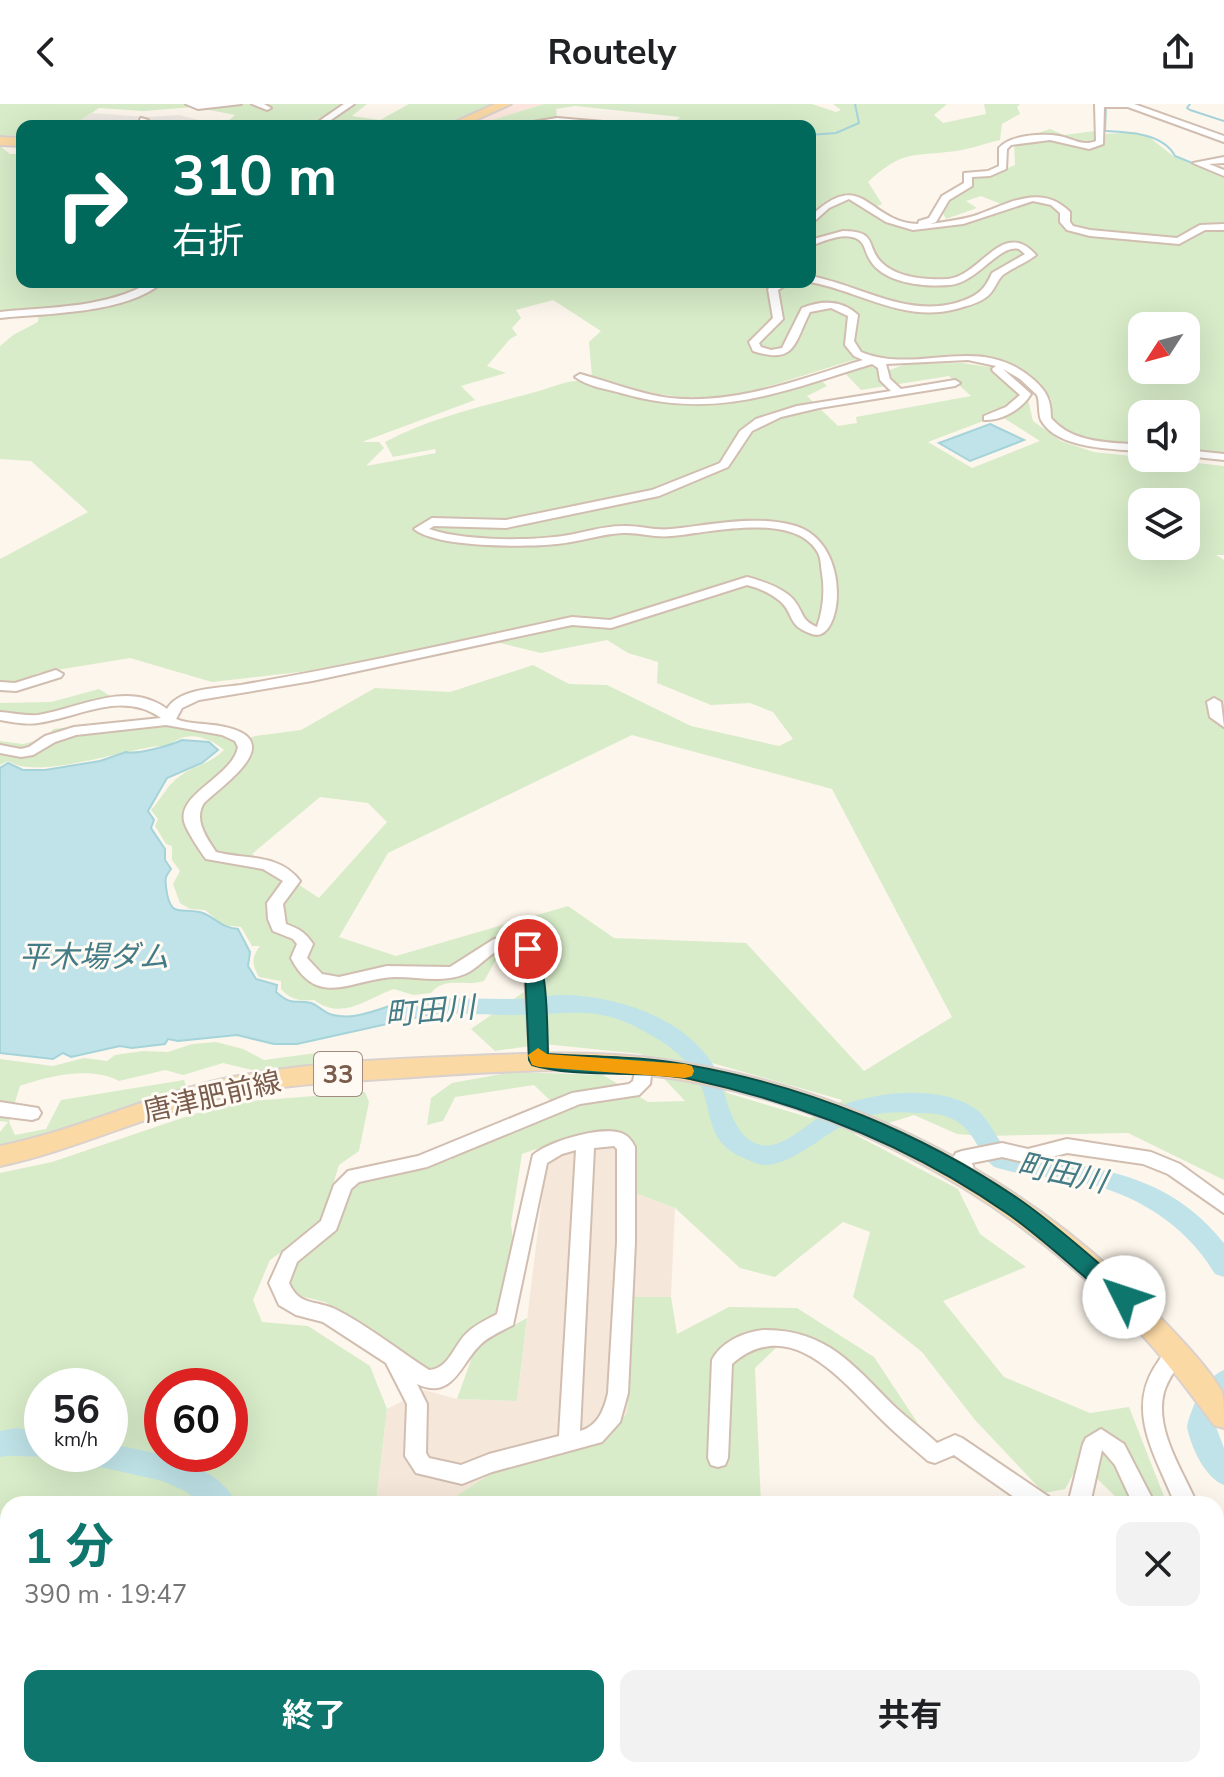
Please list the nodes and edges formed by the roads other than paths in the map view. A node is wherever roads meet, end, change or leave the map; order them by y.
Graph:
1 (190, 104) edge
2 (237, 104) edge
3 (256, 104) edge
4 (350, 104) edge
5 (505, 104) edge
6 (1100, 104) edge
7 (267, 108) dead end
8 (325, 120) edge
9 (466, 120) edge
10 (1224, 139) edge
11 (1224, 160) edge
12 (1224, 173) edge
13 (816, 215) edge
14 (913, 227) junction
15 (1224, 227) edge
16 (816, 241) edge
17 (816, 281) edge
18 (148, 288) edge
19 (775, 288) edge
20 (0, 315) edge
21 (874, 360) junction
22 (993, 361) junction
23 (580, 377) dead end
24 (955, 383) dead end
25 (899, 393) junction
26 (988, 418) dead end
27 (1128, 446) edge
28 (1200, 454) edge
29 (1224, 457) edge
30 (56, 674) dead end
31 (0, 686) edge
32 (1214, 702) dead end
33 (0, 716) edge
34 (168, 718) junction
35 (1224, 723) edge
36 (0, 749) edge
37 (538, 1053) junction
38 (643, 1067) junction
39 (0, 1109) edge
40 (32, 1113) dead end
41 (585, 1141) junction
42 (0, 1156) edge
43 (967, 1177) junction
44 (1224, 1206) edge
45 (1175, 1354) junction
46 (394, 1360) junction
47 (1222, 1414) edge
48 (569, 1443) junction
49 (718, 1458) dead end
50 (1030, 1496) edge
51 (1081, 1496) edge
52 (1140, 1496) edge
53 (1182, 1496) edge

1 - 2 street
3 - 7 street
4 - 8 street
5 - 9 main road
6 - 10 street
6 - 14 street
11 - 12 street
13 - 14 street
14 - 15 street
16 - 17 street
18 - 20 street
19 - 21 street
21 - 22 street
21 - 23 street
21 - 25 street
22 - 26 street
22 - 27 street
24 - 25 street
25 - 34 street
28 - 29 street
30 - 31 street
32 - 35 street
33 - 34 street
34 - 36 street
34 - 37 street
37 - 38 main road, 唐津肥前線 / 33
37 - 42 main road, 唐津肥前線 / 33
38 - 43 main road, 唐津肥前線 / 33
38 - 46 street
39 - 40 street
41 - 46 street
41 - 48 street
41 - 48 street
43 - 44 street
43 - 45 main road, 唐津肥前線 / 33
45 - 47 main road, 唐津肥前線 / 33
45 - 53 street
46 - 48 street
49 - 50 street
51 - 52 street

